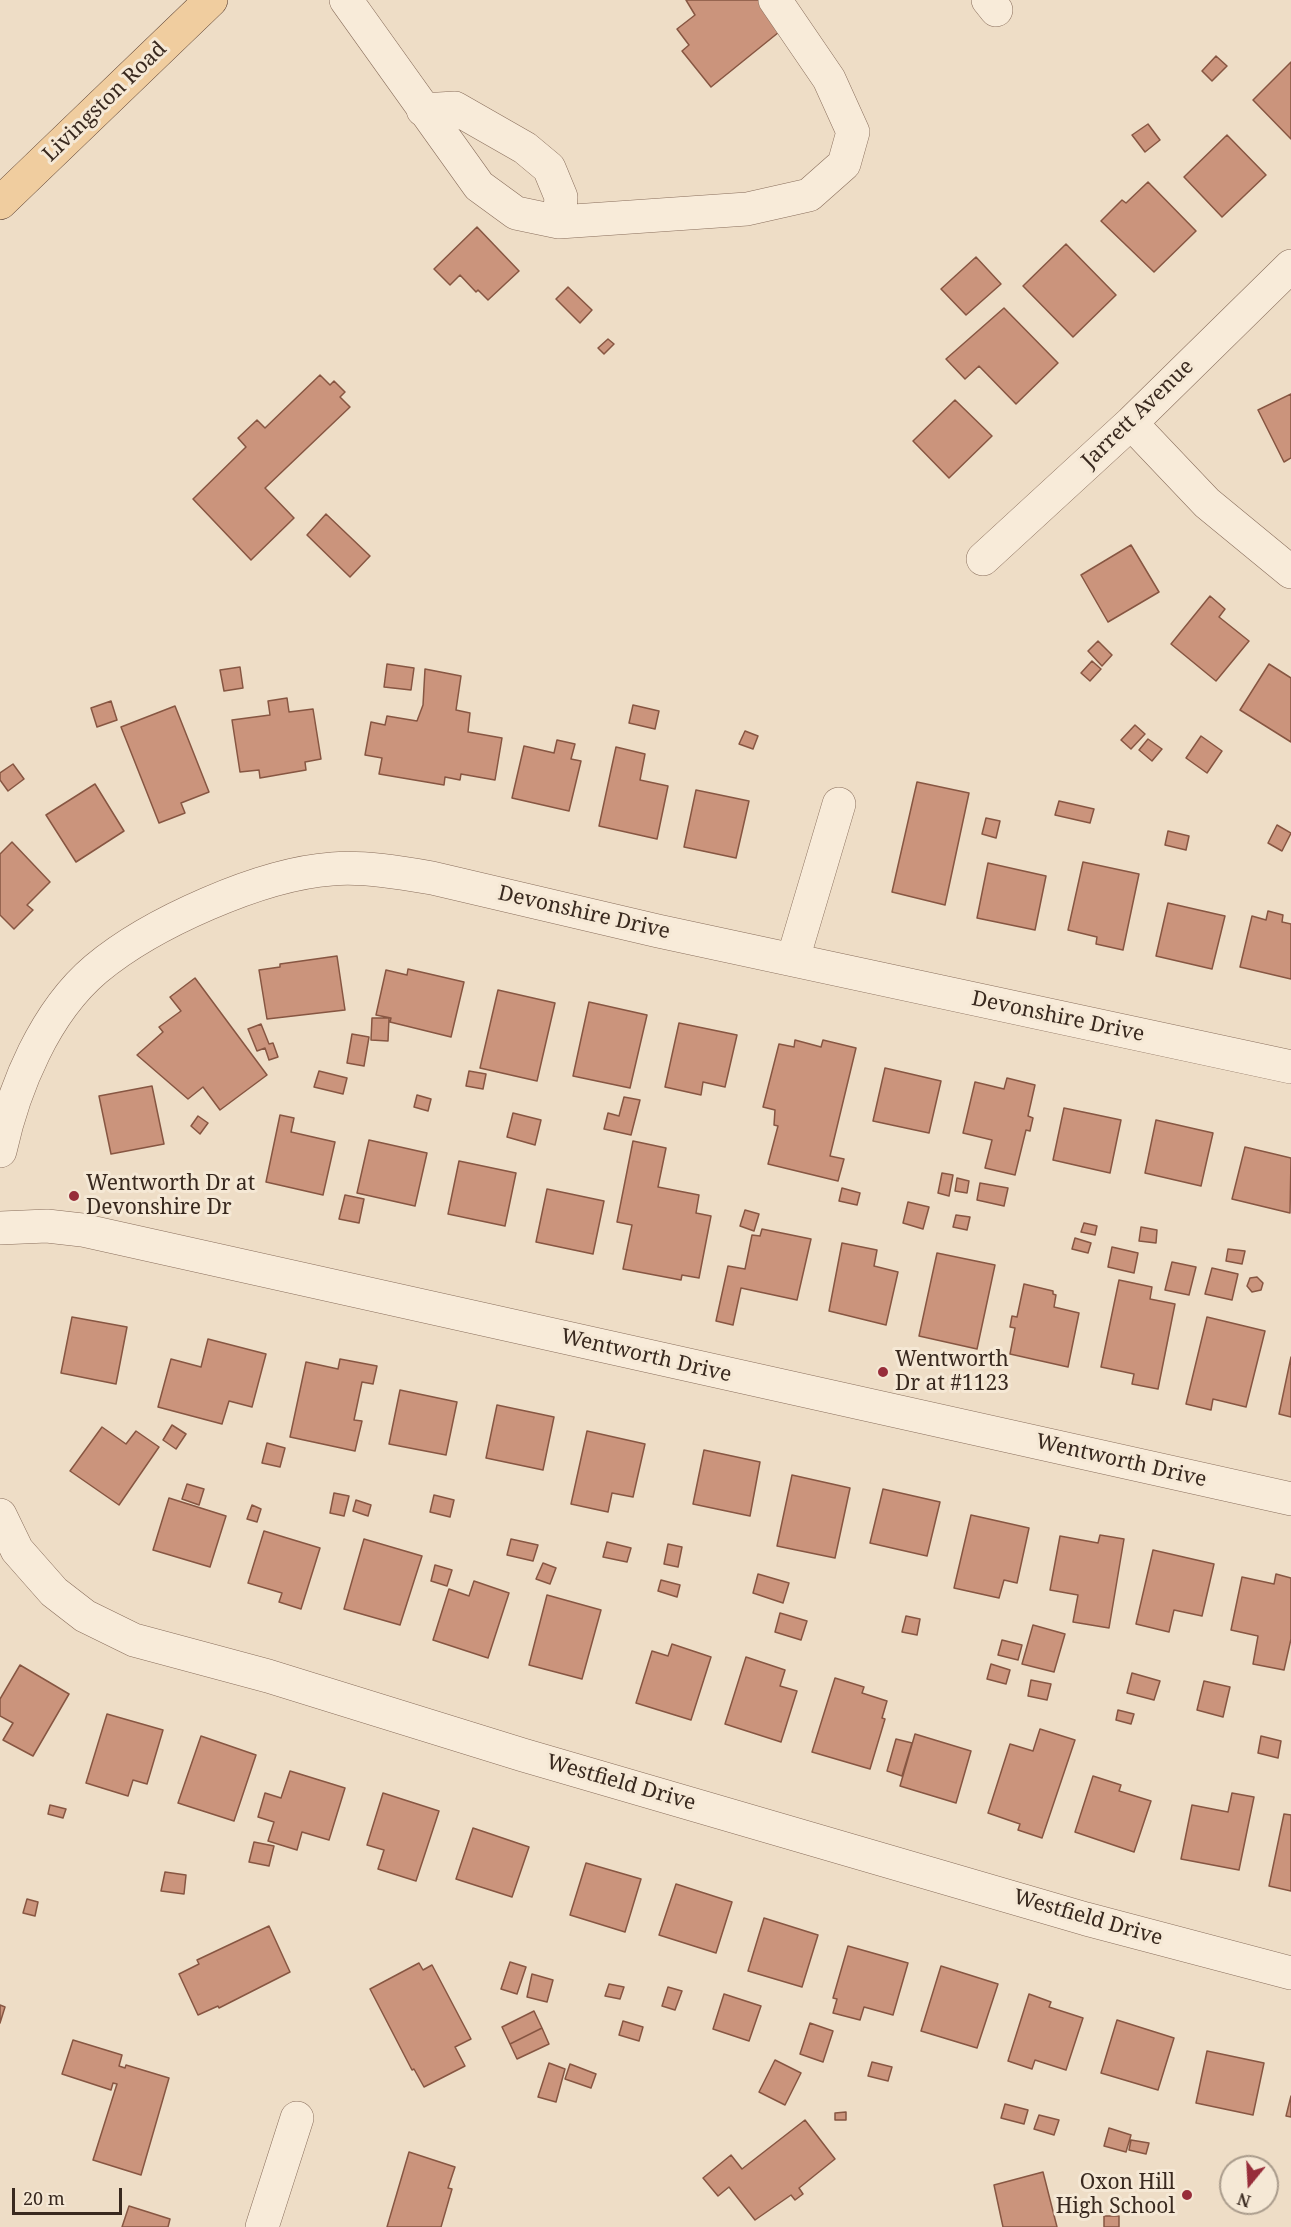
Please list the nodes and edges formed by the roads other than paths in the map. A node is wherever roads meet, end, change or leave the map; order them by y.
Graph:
1 (211, 0) edge
2 (346, 0) edge
3 (775, 0) edge
4 (423, 110) junction
5 (0, 203) edge
6 (559, 222) junction
7 (1291, 266) edge
8 (1131, 423) junction
9 (983, 559) dead end
10 (1291, 572) edge
11 (838, 804) dead end
12 (793, 958) junction
13 (1291, 1067) edge
14 (0, 1151) edge
15 (0, 1228) edge
16 (1291, 1499) edge
17 (0, 1515) edge
18 (1291, 1973) edge
19 (297, 2118) dead end
20 (262, 2227) edge

1 - 5 main road, Livingston Road
2 - 4 street
3 - 6 street
4 - 6 street
4 - 6 street
7 - 8 street, Jarrett Avenue
8 - 9 street, Jarrett Avenue
8 - 10 street
11 - 12 street
12 - 13 street, Devonshire Drive
12 - 14 street, Devonshire Drive
15 - 16 street, Wentworth Drive
17 - 18 street, Westfield Drive
19 - 20 street

